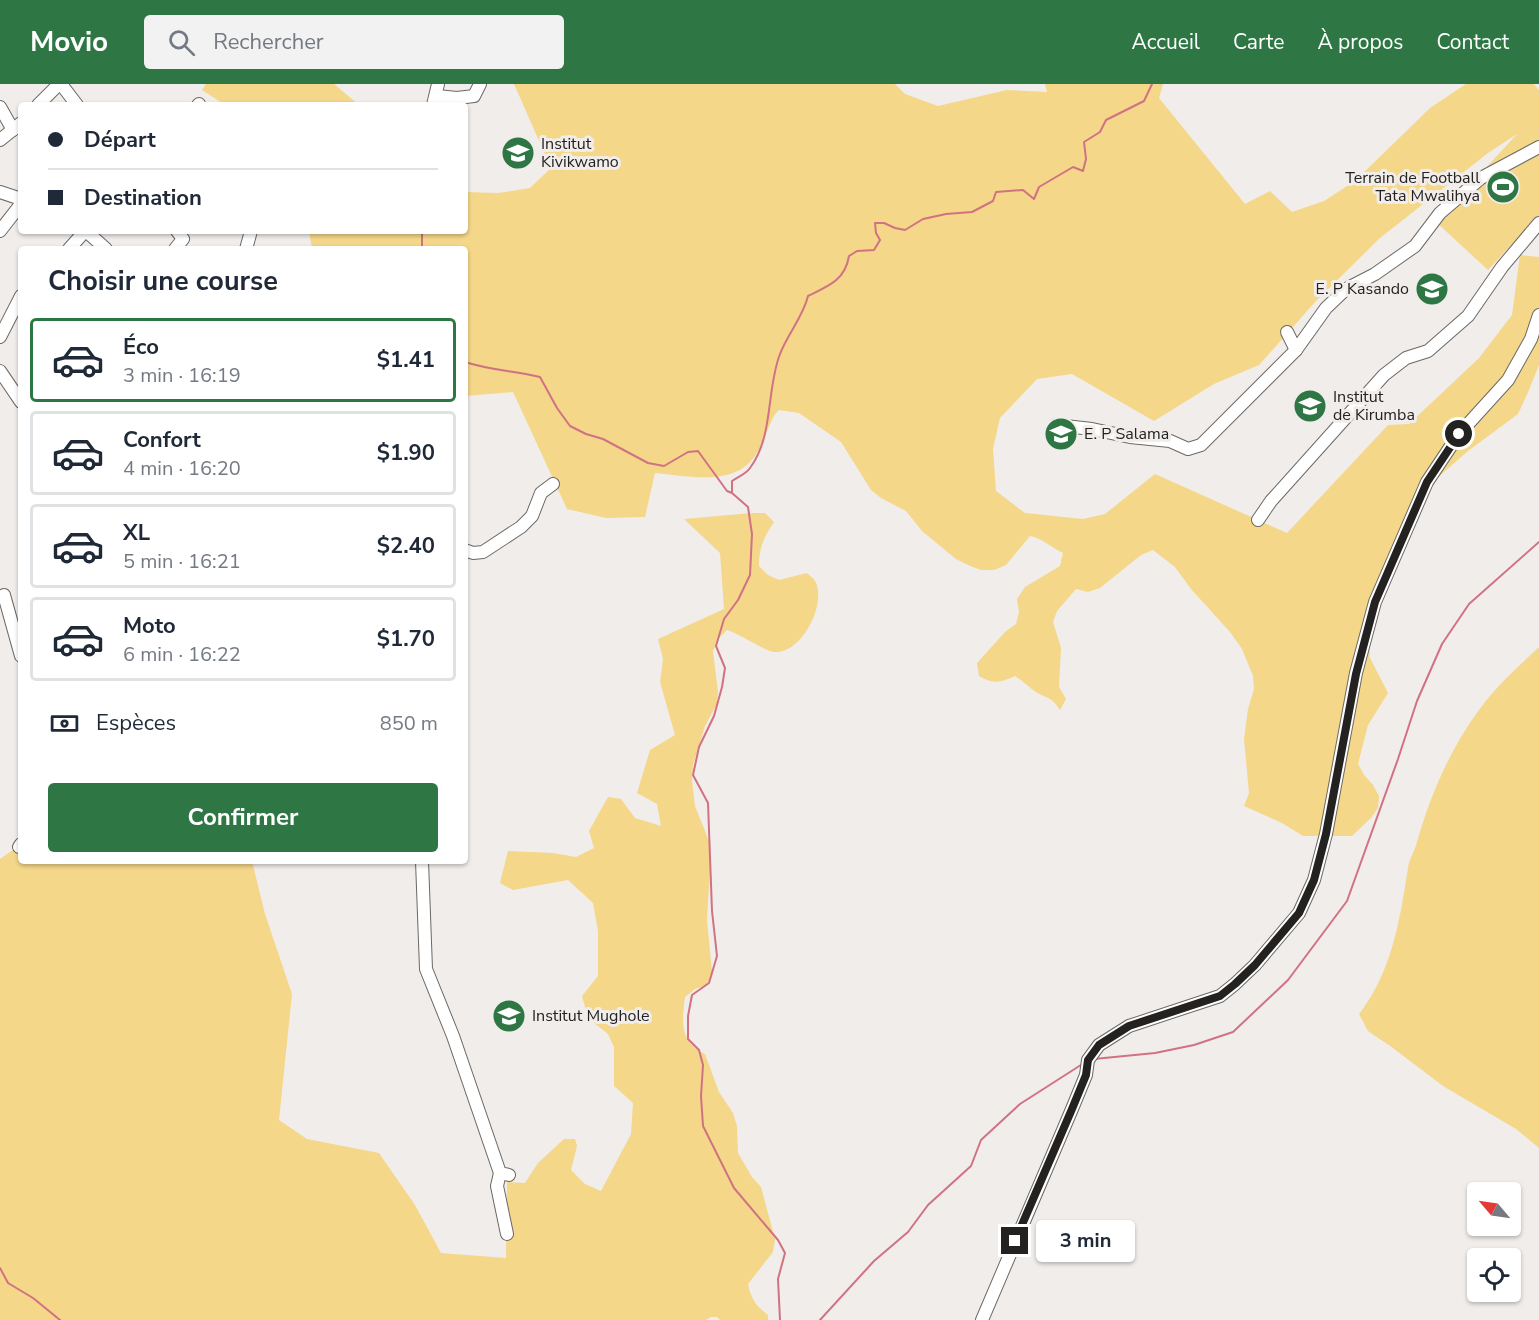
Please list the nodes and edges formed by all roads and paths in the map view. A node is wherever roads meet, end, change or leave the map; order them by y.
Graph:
1 (60, 84) edge
2 (480, 84) edge
3 (436, 95) edge
4 (41, 102) edge
5 (75, 102) edge
6 (0, 107) edge
7 (17, 126) edge
8 (0, 140) edge
9 (1539, 147) edge
10 (0, 192) edge
11 (18, 199) edge
12 (18, 208) edge
13 (1539, 223) edge
14 (0, 231) edge
15 (83, 234) edge
16 (89, 234) edge
17 (72, 246) edge
18 (103, 246) edge
19 (18, 302) edge
20 (1539, 315) edge
21 (1287, 332) dead end
22 (0, 337) edge
23 (1296, 350) junction
24 (0, 371) edge
25 (18, 394) edge
26 (1056, 425) dead end
27 (553, 484) dead end
28 (1258, 520) dead end
29 (468, 551) edge
30 (0, 597) edge
31 (18, 645) edge
32 (422, 864) edge
33 (507, 1234) dead end
34 (982, 1320) edge

1 - 4 street
1 - 5 street
2 - 3 street
6 - 7 street
7 - 8 street
9 - 23 street
10 - 11 street
12 - 14 street
13 - 28 street
15 - 17 street
16 - 18 street
19 - 22 street
20 - 34 street
21 - 23 street
23 - 26 street
24 - 25 street
27 - 29 street
30 - 31 street
32 - 33 street

